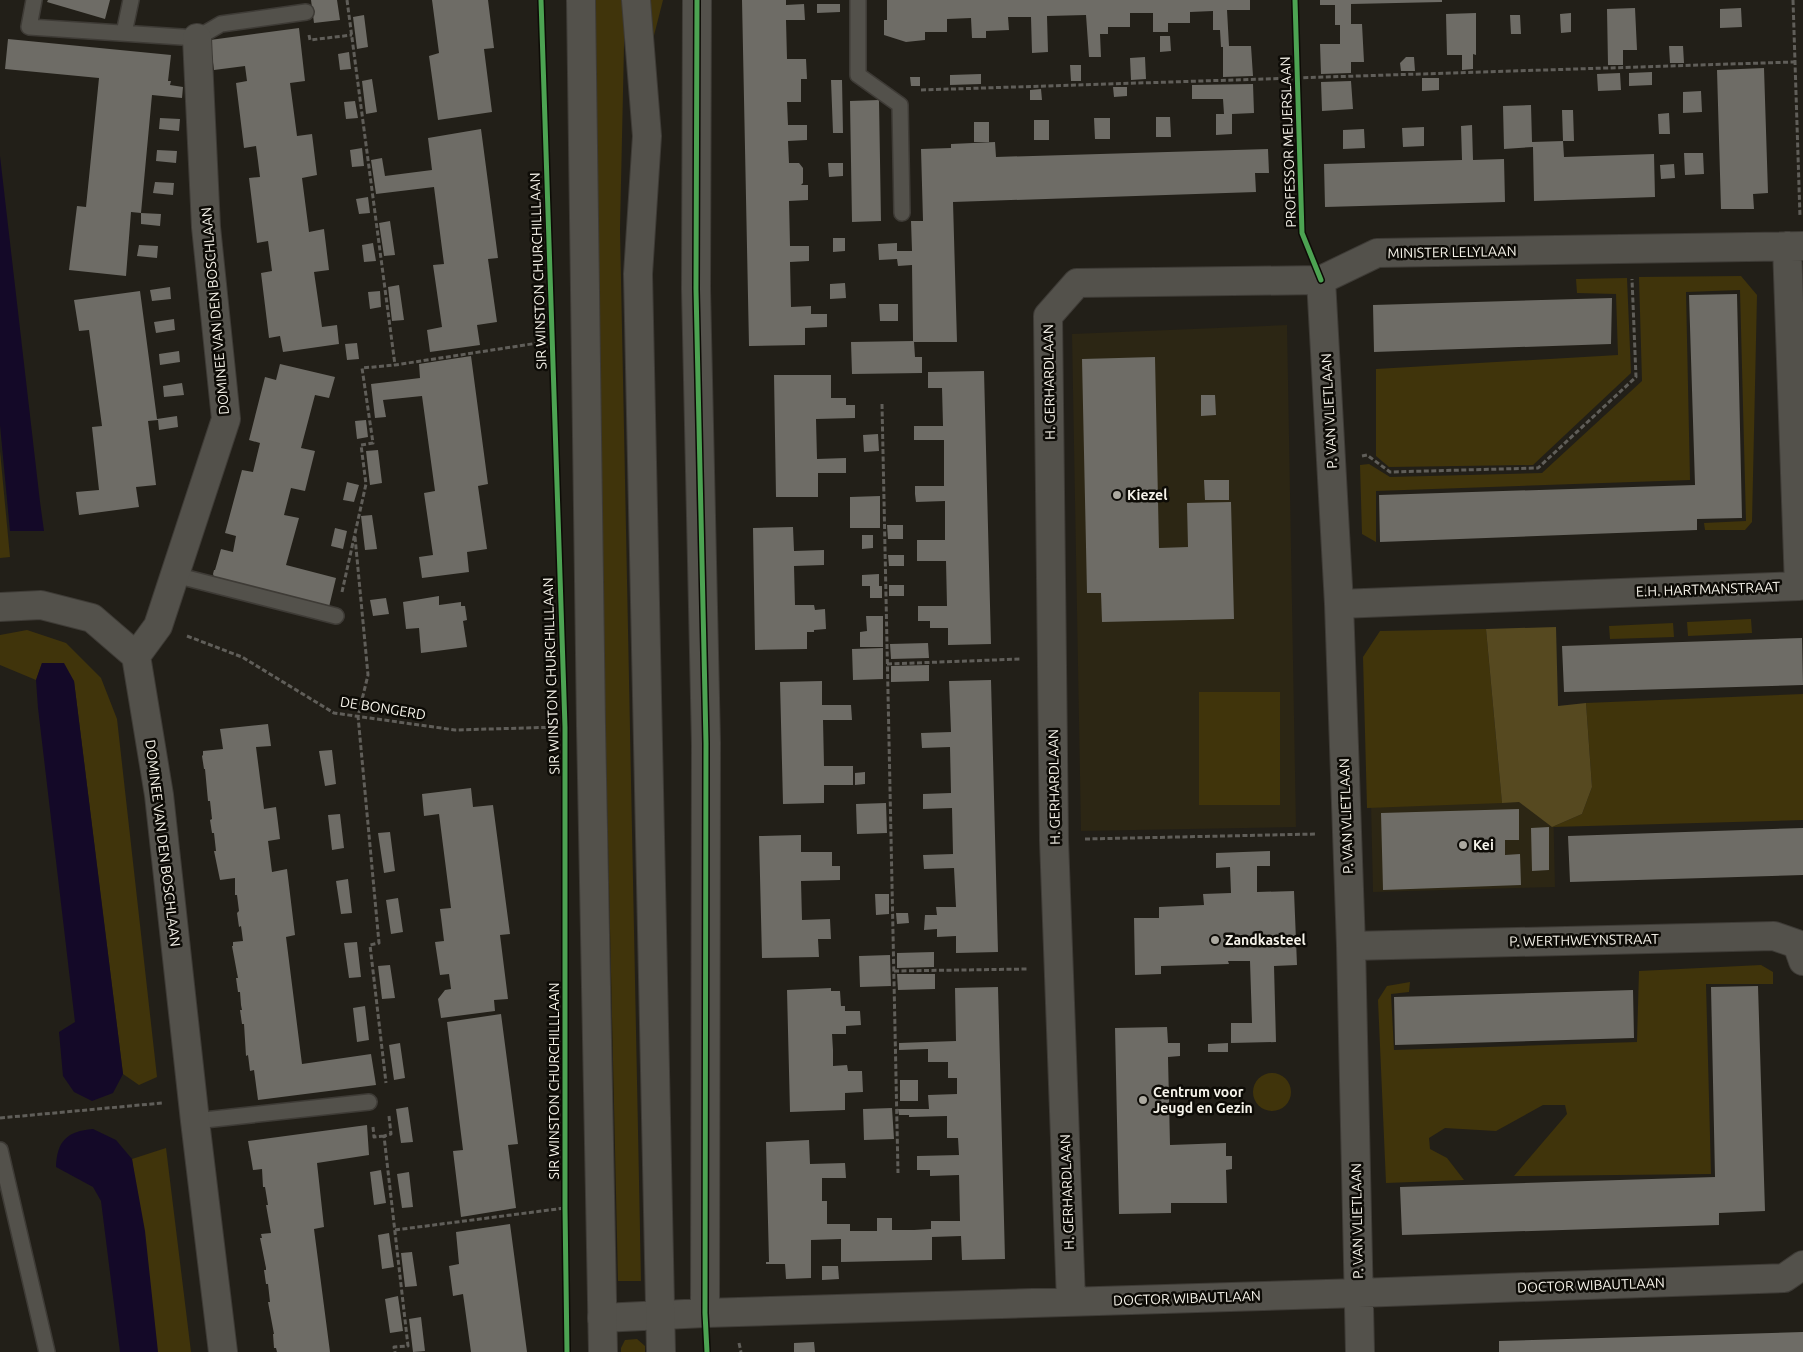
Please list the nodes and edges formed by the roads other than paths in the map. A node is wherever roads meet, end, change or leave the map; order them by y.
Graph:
1 (34, 0) edge
2 (131, 0) edge
3 (581, 0) edge
4 (636, 0) edge
5 (697, 0) edge
6 (858, 0) edge
7 (306, 12) dead end
8 (124, 33) junction
9 (197, 38) junction
10 (902, 212) dead end
11 (1795, 246) edge
12 (1321, 280) junction
13 (1078, 283) joint
14 (175, 575) junction
15 (1339, 604) junction
16 (0, 607) edge
17 (336, 616) road end
18 (136, 656) junction
19 (1351, 946) junction
20 (1803, 961) edge
21 (369, 1102) dead end
22 (195, 1121) junction
23 (0, 1150) edge
24 (1803, 1265) edge
25 (1359, 1293) junction
26 (1071, 1301) junction
27 (705, 1312) junction
28 (660, 1315) junction
29 (602, 1318) junction
30 (47, 1352) edge
31 (222, 1352) edge
32 (603, 1352) edge
33 (661, 1352) edge
34 (1360, 1352) edge

1 - 8 lane
2 - 8 lane
3 - 29 street
4 - 28 street
5 - 27 street
6 - 10 lane
7 - 9 lane
8 - 9 lane
9 - 14 street, DOMINEE VAN DEN BOSCHLAAN
11 - 12 street, MINISTER LELYLAAN
11 - 15 street, E.H. HARTMANSTRAAT
12 - 13 street, MINISTER LELYLAAN
12 - 15 street, P. VAN VLIETLAAN
13 - 26 street, H. GERHARDLAAN
14 - 17 lane
14 - 18 street, DOMINEE VAN DEN BOSCHLAAN
15 - 19 street, P. VAN VLIETLAAN
16 - 18 street
18 - 22 street, DOMINEE VAN DEN BOSCHLAAN
19 - 20 street, P. WERTHWEYNSTRAAT
19 - 25 street, P. VAN VLIETLAAN
21 - 22 lane
22 - 31 street, DOMINEE VAN DEN BOSCHLAAN
23 - 30 lane
24 - 25 street, DOCTOR WIBAUTLAAN
25 - 26 street, DOCTOR WIBAUTLAAN
25 - 34 street, P. VAN VLIETLAAN
26 - 27 street, DOCTOR WIBAUTLAAN
27 - 28 street, DOCTOR WIBAUTLAAN
28 - 29 street, DOCTOR WIBAUTLAAN
28 - 33 street
29 - 32 street

